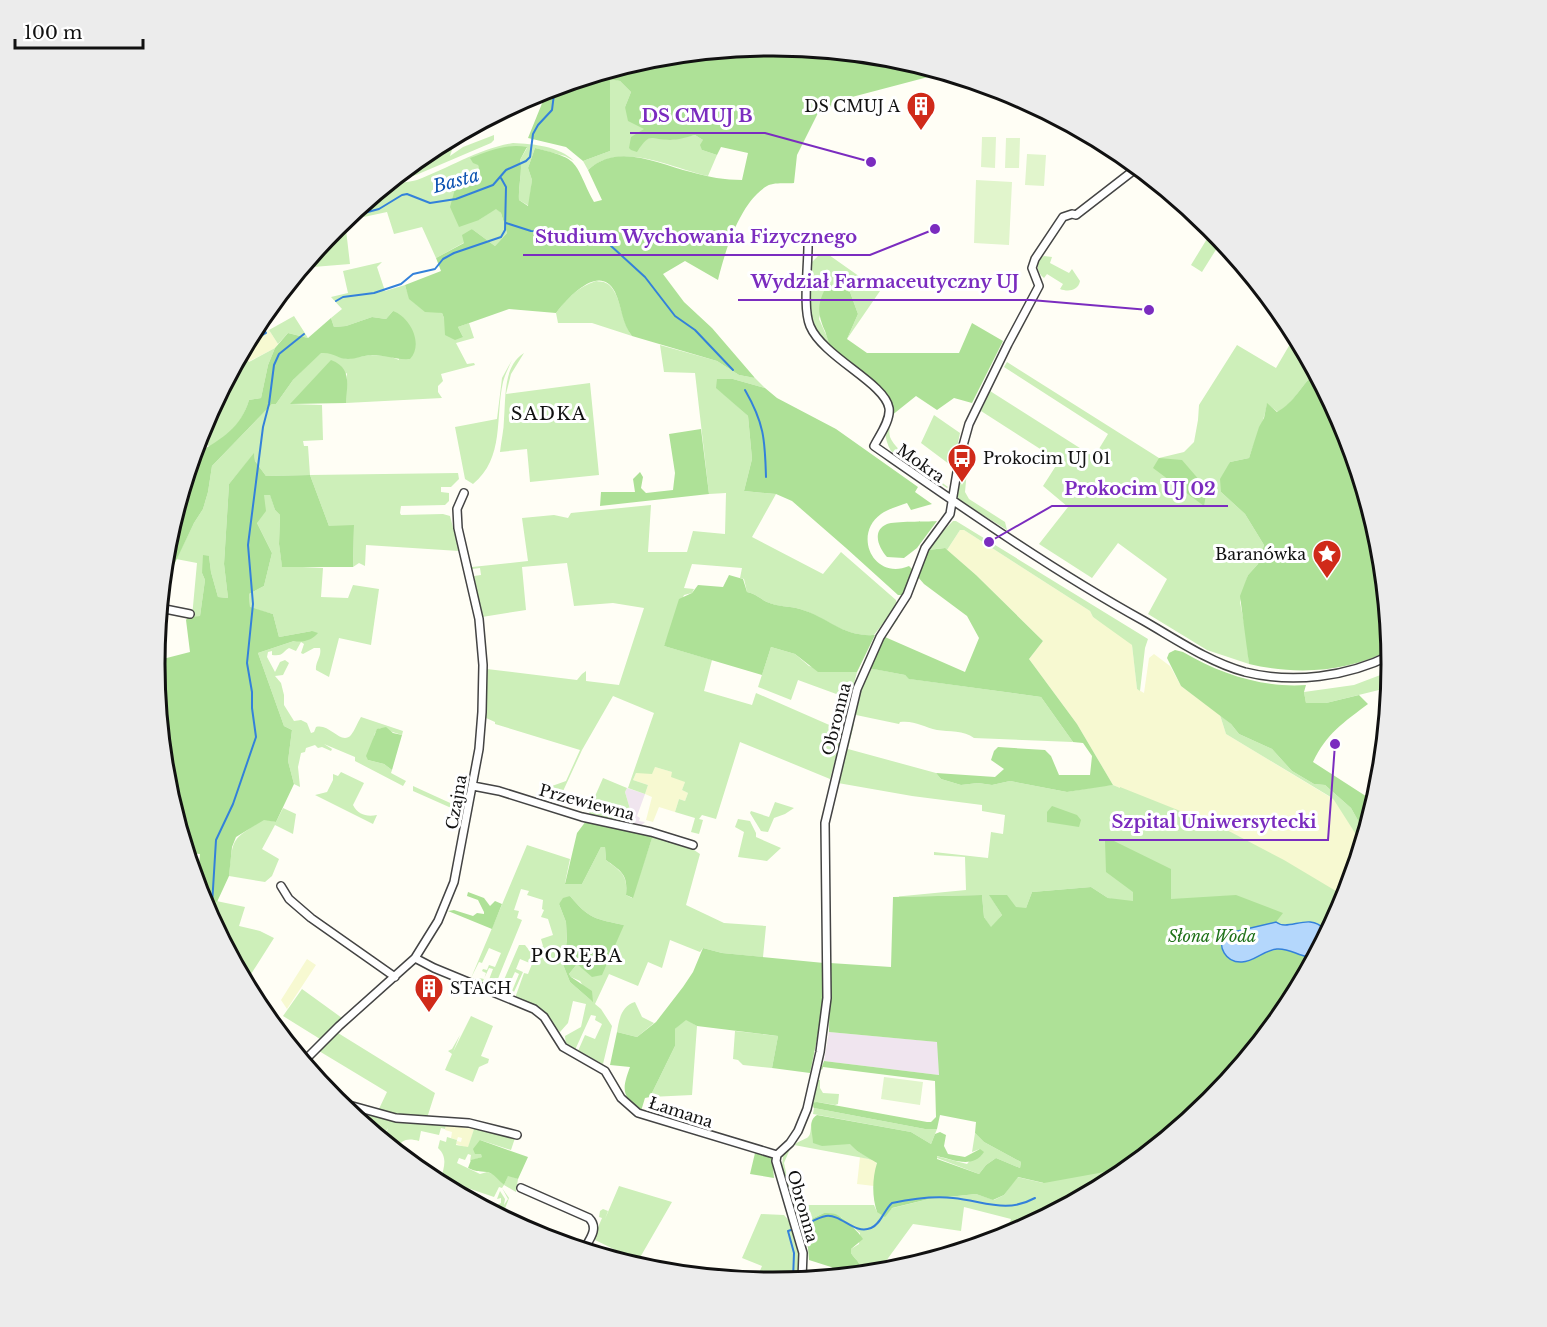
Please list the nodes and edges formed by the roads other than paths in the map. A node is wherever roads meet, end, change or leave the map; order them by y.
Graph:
1 (1131, 172) edge
2 (808, 239) dead end
3 (464, 494) dead end
4 (953, 501) junction
5 (168, 610) edge
6 (190, 614) dead end
7 (1382, 659) edge
8 (473, 786) junction
9 (693, 845) dead end
10 (281, 886) dead end
11 (415, 958) junction
12 (395, 977) junction
13 (310, 1056) edge
14 (359, 1108) edge
15 (517, 1136) dead end
16 (777, 1155) junction
17 (520, 1188) dead end
18 (588, 1242) edge
19 (802, 1271) edge

1 - 4 street, Obronna
2 - 4 street, Mokra
3 - 8 street, Czajna
4 - 7 street, Mokra
4 - 16 street, Obronna
5 - 6 street
8 - 9 street, Przewiewna
8 - 11 street, Czajna
10 - 12 street
11 - 12 street, Czajna
11 - 16 street, Łamana
12 - 13 street, Czajna
14 - 15 street
16 - 19 street, Obronna
17 - 18 street

